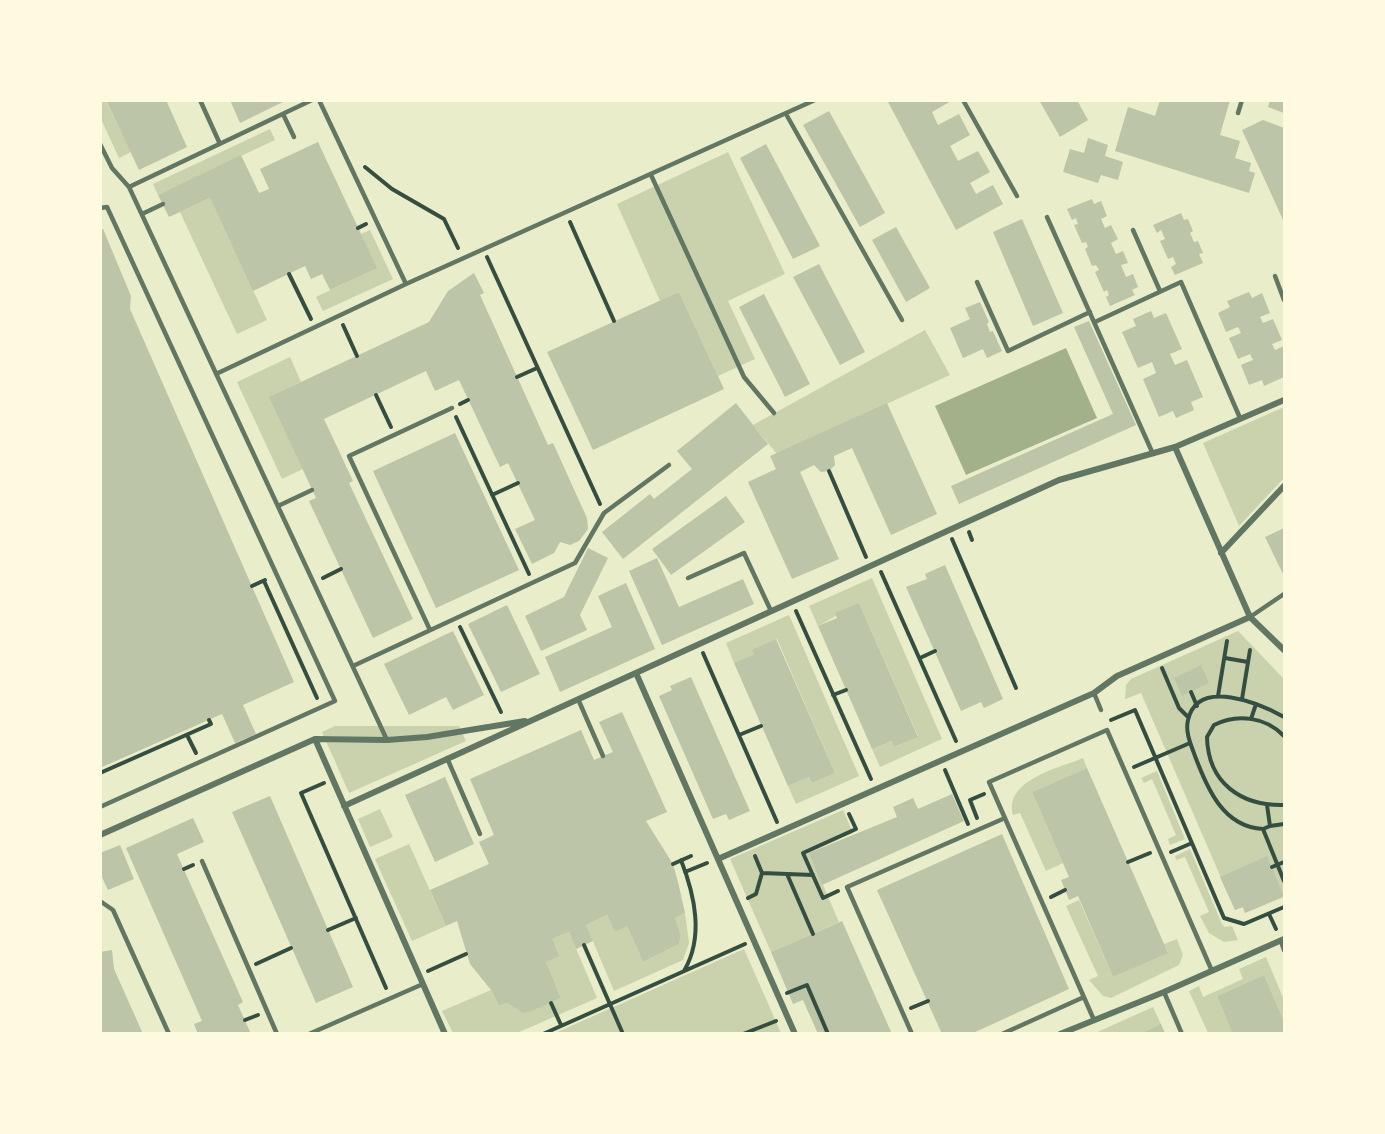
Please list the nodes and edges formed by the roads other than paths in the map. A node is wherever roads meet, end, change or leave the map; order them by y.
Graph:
1 (200, 100) edge
2 (312, 100) edge
3 (319, 100) edge
4 (815, 100) edge
5 (963, 100) edge
6 (1242, 100) edge
7 (1238, 113) dead end
8 (283, 114) junction
9 (786, 114) junction
10 (294, 137) dead end
11 (100, 144) edge
12 (220, 144) junction
13 (651, 175) junction
14 (129, 187) junction
15 (1017, 196) dead end
16 (163, 204) dead end
17 (100, 208) edge
18 (142, 214) junction
19 (1047, 217) dead end
20 (1133, 230) dead end
21 (1275, 276) dead end
22 (977, 282) dead end
23 (406, 284) junction
24 (1160, 291) junction
25 (1284, 300) edge
26 (1090, 312) junction
27 (902, 320) dead end
28 (1095, 322) junction
29 (216, 374) junction
30 (1284, 400) edge
31 (452, 408) road end
32 (774, 412) dead end
33 (1240, 418) junction
34 (1175, 447) junction
35 (1153, 454) junction
36 (669, 465) dead end
37 (355, 470) junction
38 (349, 472) dead end
39 (1284, 486) edge
40 (312, 490) dead end
41 (278, 506) junction
42 (1221, 553) junction
43 (688, 578) dead end
44 (1284, 594) edge
45 (771, 611) junction
46 (1251, 617) junction
47 (430, 630) junction
48 (1284, 650) edge
49 (353, 666) junction
50 (636, 673) junction
51 (1094, 693) junction
52 (578, 699) junction
53 (1101, 710) dead end
54 (537, 718) junction
55 (315, 739) junction
56 (387, 740) junction
57 (603, 756) dead end
58 (447, 758) junction
59 (344, 806) junction
60 (100, 807) edge
61 (1005, 818) junction
62 (480, 834) dead end
63 (100, 835) edge
64 (718, 859) junction
65 (202, 861) dead end
66 (100, 901) edge
67 (1282, 940) edge
68 (1284, 950) edge
69 (1212, 971) junction
70 (423, 984) junction
71 (1164, 992) junction
72 (1084, 997) junction
73 (1094, 1020) junction
74 (1070, 1031) edge
75 (169, 1034) edge
76 (277, 1034) edge
77 (309, 1034) edge
78 (445, 1034) edge
79 (795, 1034) edge
80 (912, 1034) edge
81 (1002, 1034) edge
82 (1060, 1034) edge
83 (1182, 1034) edge

1 - 12 lane
2 - 8 lane
3 - 23 lane
4 - 9 lane
5 - 15 lane
6 - 7 lane
8 - 10 lane
8 - 12 lane
9 - 13 lane
9 - 27 lane
11 - 14 lane
12 - 14 lane
13 - 23 lane
13 - 32 lane
14 - 18 lane
16 - 18 lane
17 - 60 lane
18 - 29 lane
19 - 26 lane
20 - 24 lane
21 - 25 lane
22 - 26 lane
23 - 29 lane
24 - 28 lane
24 - 33 lane
26 - 28 lane
28 - 35 lane
29 - 41 lane
30 - 33 street
31 - 37 lane
33 - 34 street
34 - 35 street
34 - 42 street
35 - 45 street
36 - 47 lane
37 - 38 lane
37 - 47 lane
39 - 42 street
40 - 41 lane
41 - 49 lane
42 - 46 street
43 - 45 lane
44 - 46 lane
45 - 50 street
46 - 48 street
46 - 51 street
47 - 49 lane
49 - 56 lane
50 - 52 street
50 - 64 street
51 - 53 lane
51 - 64 street
52 - 54 street
52 - 57 lane
54 - 56 street
54 - 58 street
55 - 56 street
55 - 59 street
55 - 63 street
58 - 59 street
58 - 62 lane
59 - 70 street
61 - 69 lane
61 - 72 lane
61 - 80 lane
64 - 79 street
65 - 76 lane
66 - 75 lane
67 - 68 lane
67 - 69 street
69 - 71 street
70 - 77 lane
70 - 78 street
71 - 73 street
71 - 83 lane
72 - 73 lane
72 - 81 lane
73 - 74 street
74 - 82 street

